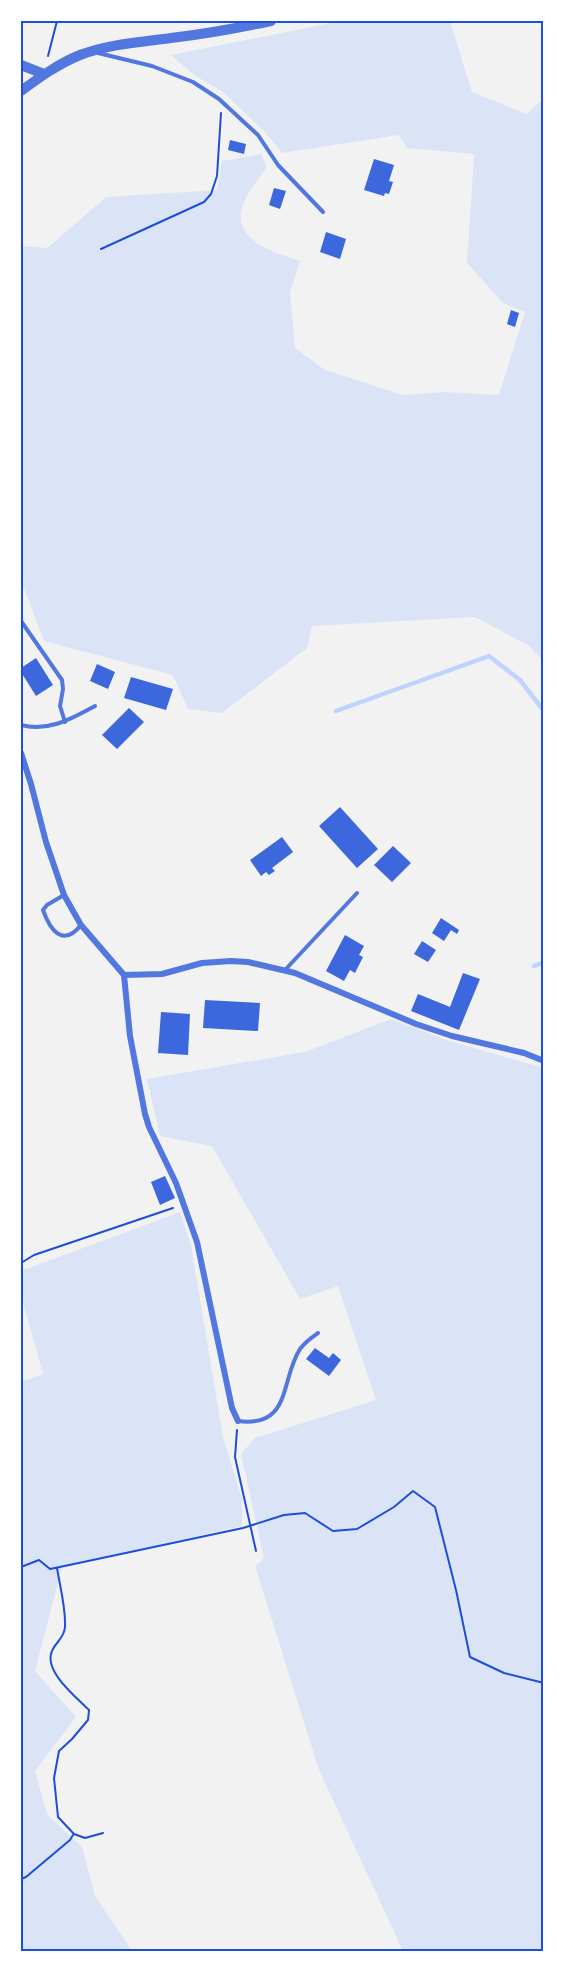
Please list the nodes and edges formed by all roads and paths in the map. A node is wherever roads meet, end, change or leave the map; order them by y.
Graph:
1 (57, 21) edge
2 (271, 21) edge
3 (92, 51) junction
4 (21, 65) edge
5 (45, 74) junction
6 (21, 92) edge
7 (222, 101) junction
8 (323, 212) dead end
9 (101, 249) dead end
10 (21, 621) edge
11 (95, 706) dead end
12 (65, 722) junction
13 (21, 725) edge
14 (21, 753) edge
15 (357, 893) dead end
16 (64, 895) junction
17 (81, 925) junction
18 (284, 970) junction
19 (124, 975) junction
20 (544, 1061) edge
21 (184, 1203) junction
22 (21, 1263) edge
23 (318, 1333) dead end
24 (238, 1421) junction
25 (250, 1525) junction
26 (256, 1551) dead end
27 (21, 1566) edge
28 (57, 1568) junction
29 (544, 1683) edge
30 (103, 1833) dead end
31 (74, 1834) junction
32 (21, 1879) edge

1 - 5 path
2 - 3 street
3 - 5 street
3 - 7 lane
4 - 5 street
5 - 6 street
7 - 8 lane
7 - 9 path
10 - 12 lane
11 - 12 lane
12 - 13 lane
14 - 16 street
15 - 18 lane
16 - 17 street
16 - 17 lane
17 - 19 street
18 - 19 street
18 - 20 street
19 - 21 street
21 - 22 path
21 - 24 street
23 - 24 lane
24 - 25 path
25 - 26 path
25 - 28 path
25 - 29 path
27 - 28 path
28 - 31 path
30 - 31 path
31 - 32 path

